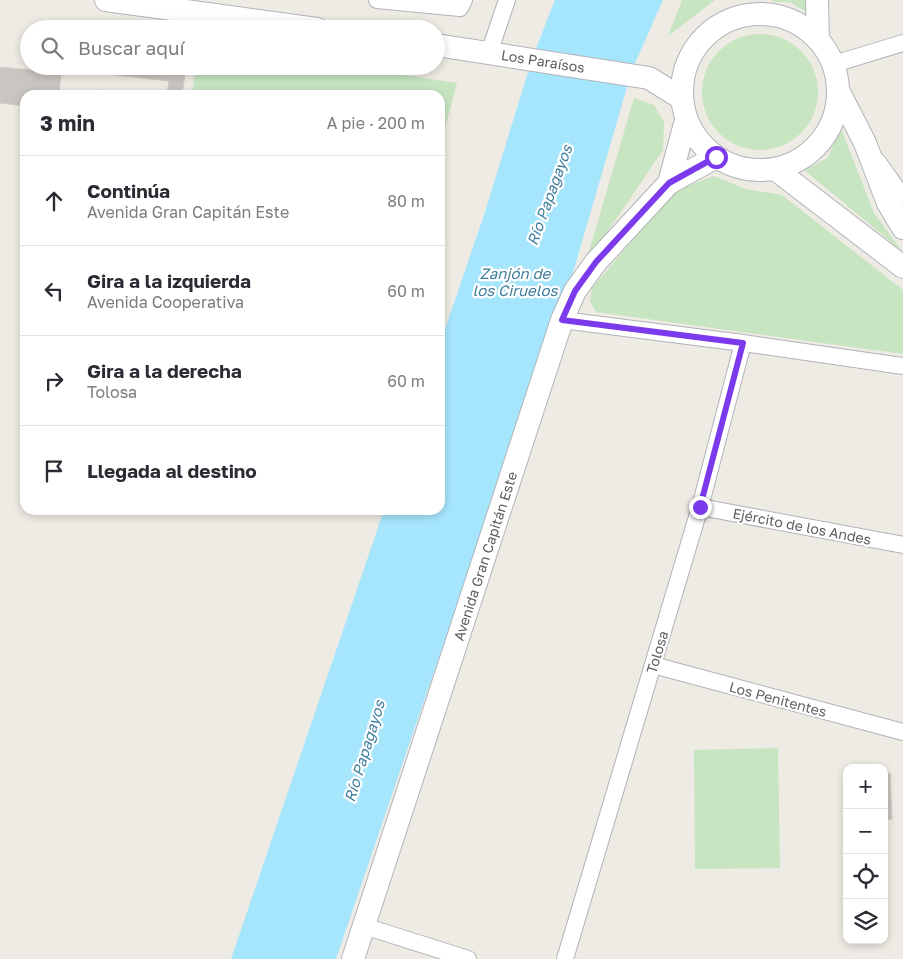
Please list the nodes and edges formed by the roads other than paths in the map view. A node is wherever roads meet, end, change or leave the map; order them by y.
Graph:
1 (106, 0) edge
2 (377, 0) edge
3 (464, 0) edge
4 (507, 0) edge
5 (817, 0) edge
6 (168, 4) edge
7 (745, 8) edge
8 (263, 20) edge
9 (818, 40) junction
10 (903, 43) edge
11 (445, 46) edge
12 (497, 54) junction
13 (688, 59) junction
14 (834, 64) junction
15 (642, 77) junction
16 (838, 90) junction
17 (681, 98) junction
18 (686, 120) junction
19 (865, 142) junction
20 (716, 157) junction
21 (774, 169) junction
22 (669, 183) junction
23 (903, 196) edge
24 (903, 228) edge
25 (903, 267) edge
26 (562, 320) junction
27 (743, 343) junction
28 (903, 366) edge
29 (700, 507) junction
30 (903, 546) edge
31 (653, 665) junction
32 (903, 732) edge
33 (364, 926) junction
34 (353, 959) edge
35 (468, 959) edge
36 (565, 959) edge

1 - 6 street
2 - 3 street
4 - 12 street
5 - 9 street
6 - 8 street
7 - 9 street
7 - 13 street
9 - 14 street
10 - 14 street
11 - 12 street, Los Paraísos
12 - 15 street, Los Paraísos
13 - 15 street
13 - 17 street
14 - 16 street
15 - 17 street, Los Paraísos
16 - 19 street
16 - 21 street
17 - 18 street
18 - 20 street
18 - 22 street, Avenida Gran Capitán Este
19 - 23 street
19 - 24 street
20 - 21 street
20 - 22 street, Avenida Gran Capitán Este
21 - 25 street
22 - 26 street, Avenida Gran Capitán Este
26 - 27 street
26 - 33 street, Avenida Gran Capitán Este
27 - 28 street
27 - 29 street, Tolosa
29 - 30 street, Ejército de los Andes
29 - 31 street, Tolosa
31 - 32 street, Los Penitentes
31 - 36 street, Tolosa
33 - 34 street, Avenida Gran Capitán Este
33 - 35 street

